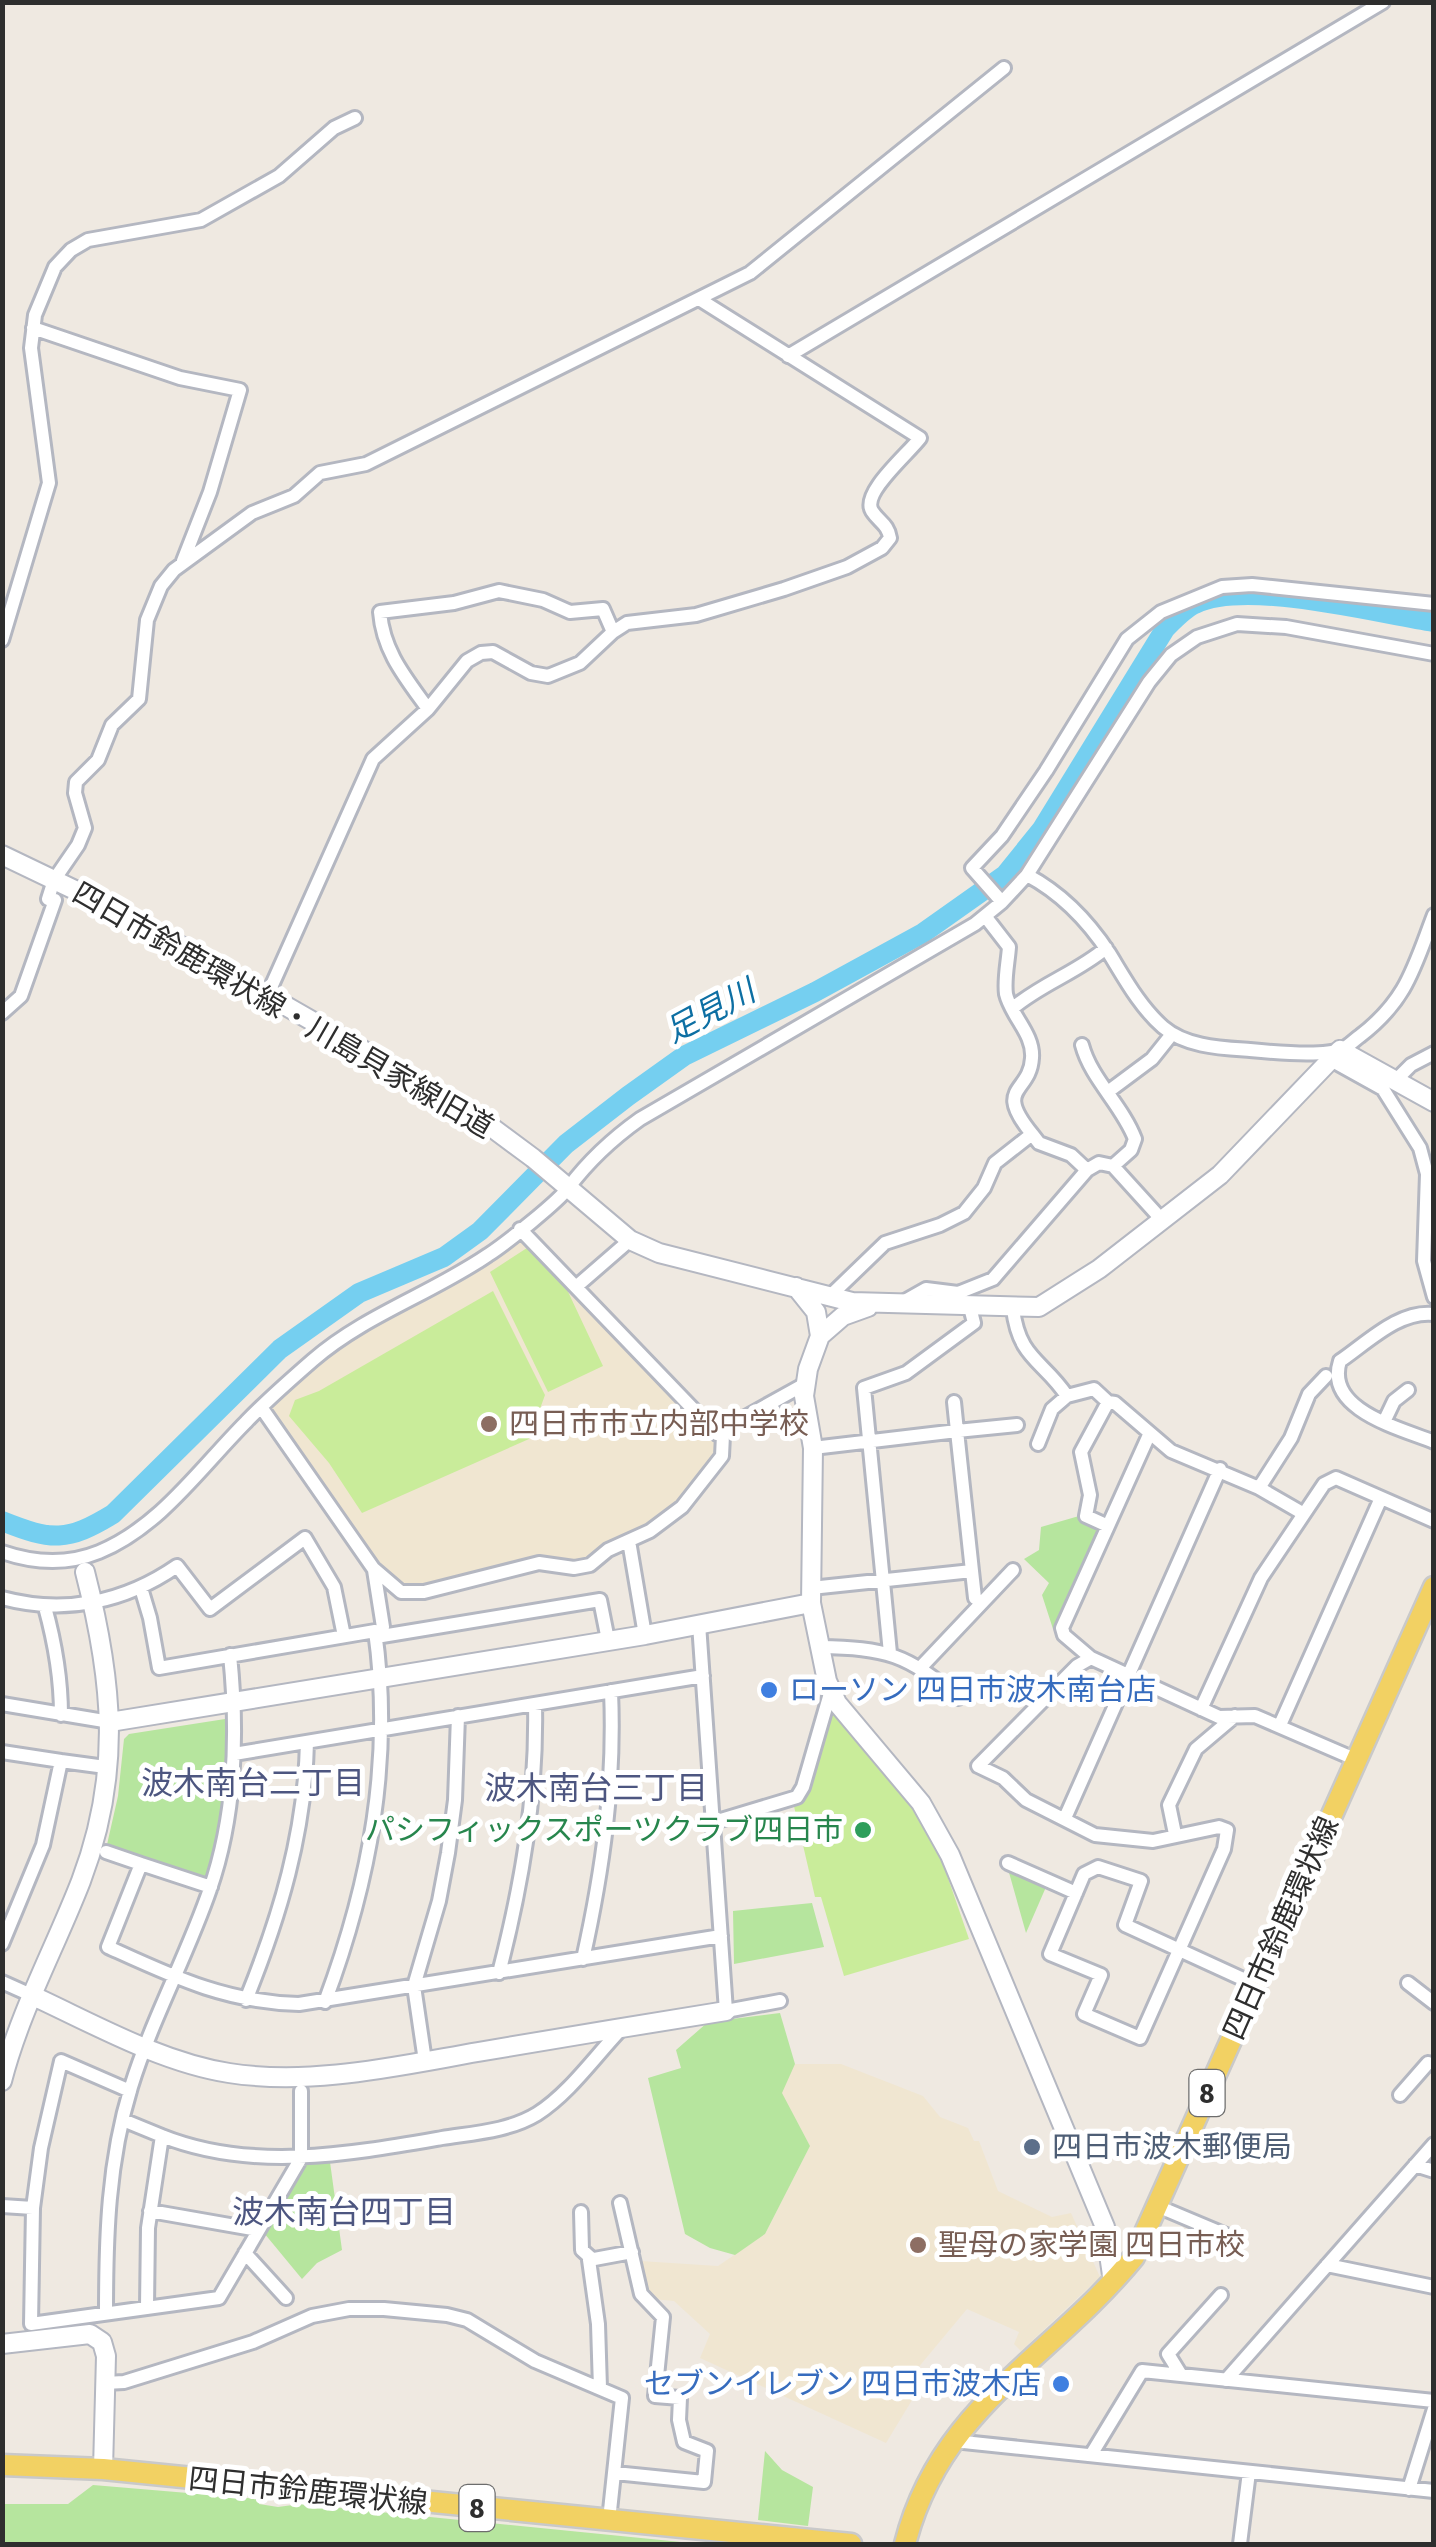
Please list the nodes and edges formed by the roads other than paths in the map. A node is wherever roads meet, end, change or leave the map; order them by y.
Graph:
1 (1383, 2) edge
2 (1004, 68) dead end
3 (355, 118) dead end
4 (700, 299) junction
5 (33, 328) junction
6 (788, 356) junction
7 (182, 563) junction
8 (1434, 604) edge
9 (613, 632) junction
10 (2, 640) edge
11 (1434, 654) edge
12 (428, 709) junction
13 (2, 855) edge
14 (1027, 875) junction
15 (53, 893) junction
16 (1001, 901) junction
17 (1434, 914) edge
18 (985, 916) junction
19 (1106, 948) junction
20 (268, 994) junction
21 (1013, 1008) junction
22 (2, 1012) edge
23 (1172, 1034) junction
24 (1082, 1045) dead end
25 (1434, 1053) edge
26 (1335, 1055) junction
27 (1396, 1080) junction
28 (1108, 1091) junction
29 (1434, 1102) edge
30 (1032, 1134) junction
31 (1113, 1166) junction
32 (1087, 1170) junction
33 (567, 1186) junction
34 (1162, 1220) junction
35 (520, 1229) junction
36 (630, 1240) junction
37 (577, 1286) junction
38 (796, 1286) junction
39 (829, 1296) junction
40 (1434, 1296) edge
41 (962, 1302) junction
42 (883, 1303) junction
43 (1013, 1309) junction
44 (1434, 1314) edge
45 (820, 1336) junction
46 (1326, 1376) dead end
47 (804, 1384) junction
48 (1408, 1390) dead end
49 (1067, 1396) junction
50 (954, 1402) dead end
51 (1108, 1402) junction
52 (261, 1407) junction
53 (1384, 1422) junction
54 (1016, 1425) dead end
55 (957, 1431) junction
56 (723, 1435) junction
57 (1149, 1435) junction
58 (870, 1442) junction
59 (1434, 1442) edge
60 (1038, 1444) dead end
61 (813, 1448) junction
62 (1220, 1469) junction
63 (1260, 1488) junction
64 (1381, 1498) junction
65 (1304, 1514) junction
66 (1434, 1521) edge
67 (1108, 1526) junction
68 (628, 1542) junction
69 (2, 1552) edge
70 (373, 1568) junction
71 (1013, 1570) dead end
72 (972, 1571) junction
73 (85, 1572) dead end
74 (883, 1580) junction
75 (1434, 1587) edge
76 (141, 1588) junction
77 (811, 1596) junction
78 (2, 1598) edge
79 (975, 1598) dead end
80 (94, 1604) junction
81 (44, 1607) junction
82 (699, 1624) junction
83 (380, 1632) junction
84 (645, 1635) junction
85 (344, 1636) junction
86 (608, 1640) junction
87 (819, 1647) junction
88 (890, 1653) junction
89 (230, 1655) junction
90 (1092, 1658) junction
91 (921, 1667) junction
92 (703, 1676) junction
93 (379, 1677) junction
94 (1129, 1677) junction
95 (830, 1690) junction
96 (611, 1691) junction
97 (958, 1698) dead end
98 (235, 1701) junction
99 (2, 1704) edge
100 (535, 1704) junction
101 (1201, 1710) junction
102 (61, 1715) junction
103 (458, 1716) junction
104 (1235, 1716) junction
105 (110, 1722) junction
106 (1280, 1726) junction
107 (382, 1729) junction
108 (307, 1742) junction
109 (2, 1752) edge
110 (234, 1754) junction
111 (1357, 1760) junction
112 (61, 1761) junction
113 (98, 1766) dead end
114 (1065, 1818) junction
115 (714, 1822) junction
116 (1175, 1834) junction
117 (106, 1852) dead end
118 (1008, 1863) dead end
119 (141, 1864) junction
120 (211, 1887) junction
121 (1076, 1892) junction
122 (721, 1936) junction
123 (2, 1944) edge
124 (1178, 1950) junction
125 (583, 1958) junction
126 (499, 1972) junction
127 (175, 1978) junction
128 (2, 1982) edge
129 (1408, 1982) dead end
130 (1256, 1985) junction
131 (414, 1986) junction
132 (31, 1995) junction
133 (246, 2000) junction
134 (780, 2001) dead end
135 (325, 2002) junction
136 (1434, 2003) edge
137 (726, 2011) junction
138 (623, 2027) junction
139 (144, 2046) junction
140 (426, 2062) junction
141 (1432, 2062) edge
142 (2, 2081) edge
143 (130, 2091) junction
144 (301, 2091) dead end
145 (1400, 2095) dead end
146 (122, 2120) junction
147 (162, 2136) junction
148 (1434, 2144) edge
149 (302, 2158) junction
150 (1415, 2166) junction
151 (1434, 2172) edge
152 (620, 2203) dead end
153 (2, 2206) edge
154 (1157, 2206) junction
155 (34, 2208) junction
156 (150, 2211) junction
157 (581, 2212) dead end
158 (258, 2230) junction
159 (1238, 2240) dead end
160 (632, 2252) junction
161 (245, 2253) junction
162 (592, 2260) junction
163 (1327, 2264) junction
164 (1114, 2282) junction
165 (1434, 2288) edge
166 (1220, 2295) dead end
167 (286, 2298) dead end
168 (147, 2307) junction
169 (106, 2314) junction
170 (2, 2344) edge
171 (1181, 2375) junction
172 (1226, 2380) junction
173 (105, 2383) junction
174 (600, 2388) junction
175 (1434, 2402) edge
176 (1434, 2410) edge
177 (951, 2440) junction
178 (1091, 2456) junction
179 (2, 2464) edge
180 (103, 2470) junction
181 (1249, 2472) junction
182 (615, 2473) junction
183 (1409, 2489) junction
184 (1434, 2492) edge
185 (609, 2520) junction
186 (852, 2544) edge
187 (905, 2544) edge
188 (1240, 2544) edge

1 - 6 street
2 - 4 street
3 - 5 street
4 - 6 street
4 - 7 street
5 - 7 street
5 - 10 street
6 - 9 street
7 - 15 street
8 - 16 street
9 - 12 street
9 - 12 street
11 - 14 street
12 - 20 street
13 - 15 street, 四日市鈴鹿環状線・川島貝家線旧道
14 - 16 street
14 - 19 street
15 - 20 street, 四日市鈴鹿環状線・川島貝家線旧道
15 - 22 street
16 - 18 street
17 - 26 street
18 - 21 street
18 - 33 street
19 - 21 street
19 - 23 street
20 - 33 street, 四日市鈴鹿環状線・川島貝家線旧道
21 - 30 street
23 - 26 street
23 - 28 street
24 - 28 street
25 - 27 street
26 - 27 street
26 - 34 street, 四日市鈴鹿環状線・川島貝家線旧道
26 - 40 street
27 - 29 street
28 - 31 street
30 - 32 street
30 - 39 street
31 - 32 street
31 - 34 street
32 - 41 street
33 - 35 street
33 - 36 street, 四日市鈴鹿環状線・川島貝家線旧道
34 - 43 street, 四日市鈴鹿環状線・川島貝家線旧道
35 - 37 street
35 - 52 street
36 - 37 street
36 - 38 street, 四日市鈴鹿環状線・川島貝家線旧道
37 - 56 street
38 - 39 street, 四日市鈴鹿環状線・川島貝家線旧道
38 - 45 street
39 - 42 street, 四日市鈴鹿環状線・川島貝家線旧道
41 - 42 street, 四日市鈴鹿環状線・川島貝家線旧道
41 - 43 street, 四日市鈴鹿環状線・川島貝家線旧道
41 - 58 street
42 - 45 street
43 - 49 street
44 - 53 street
45 - 47 street
46 - 63 street
47 - 56 street
47 - 61 street
48 - 53 street
49 - 51 street
49 - 60 street
50 - 55 street
51 - 57 street
51 - 67 street
52 - 69 street
52 - 70 street
53 - 59 street
54 - 55 street
55 - 58 street
55 - 72 street
56 - 68 street
57 - 62 street
57 - 67 street
58 - 61 street
58 - 74 street
61 - 77 street
62 - 63 street
62 - 94 street
63 - 65 street
64 - 65 street
64 - 66 street
64 - 106 street
65 - 101 street
67 - 90 street
68 - 70 street
68 - 84 street
70 - 83 street
71 - 91 street
72 - 74 street
72 - 79 street
73 - 80 street
74 - 77 street
74 - 88 street
75 - 111 main road, 四日市鈴鹿環状線 / 8
76 - 80 street
76 - 85 street
76 - 89 street
77 - 82 street
77 - 87 street
78 - 81 street
80 - 81 street
80 - 105 street
81 - 102 street
82 - 84 street
82 - 92 street
83 - 85 street
83 - 86 street
83 - 93 street
84 - 86 street
85 - 89 street
86 - 93 street
87 - 88 street
87 - 95 street
88 - 91 street
89 - 98 street
90 - 94 street
90 - 114 street
91 - 97 street
92 - 96 street
92 - 115 street
93 - 98 street
93 - 107 street
94 - 101 street
94 - 114 street
95 - 115 street
95 - 164 street
96 - 100 street
96 - 125 street
98 - 105 street
98 - 110 street
99 - 102 street
100 - 103 street
100 - 126 street
101 - 104 street
102 - 105 street
103 - 107 street
103 - 131 street
104 - 106 street
104 - 116 street
105 - 132 street
106 - 111 street
107 - 108 street
107 - 135 street
108 - 110 street
108 - 133 street
109 - 112 street
110 - 120 street
111 - 130 main road, 四日市鈴鹿環状線 / 8
112 - 113 street
112 - 123 street
114 - 116 street
115 - 122 street
116 - 124 street
117 - 119 street
118 - 121 street
119 - 120 street
119 - 127 street
120 - 127 street
121 - 124 street
121 - 124 street
122 - 125 street
122 - 137 street
124 - 130 street
125 - 126 street
126 - 131 street
127 - 133 street
127 - 139 street
128 - 132 street
129 - 136 street
130 - 154 main road, 四日市鈴鹿環状線 / 8
131 - 135 street
131 - 140 street
132 - 139 street
132 - 142 street
133 - 135 street
134 - 137 street
137 - 138 street
138 - 140 street
138 - 149 street
139 - 140 street
139 - 143 street
141 - 145 street
143 - 146 street
143 - 155 street
144 - 149 street
146 - 147 street
146 - 169 street
147 - 149 street
147 - 156 street
148 - 150 street
149 - 158 street
150 - 151 street
150 - 163 street
152 - 160 street
153 - 155 street
154 - 159 street
154 - 164 main road, 四日市鈴鹿環状線 / 8
155 - 169 street
156 - 158 street
156 - 168 street
157 - 162 street
158 - 161 street
160 - 162 street
160 - 182 street
161 - 167 street
161 - 168 street
162 - 174 street
163 - 165 street
163 - 172 street
164 - 177 main road, 四日市鈴鹿環状線 / 8
166 - 171 street
168 - 169 street
170 - 173 street
171 - 172 street
171 - 178 street
172 - 175 street
173 - 174 street
173 - 180 street
174 - 182 street
176 - 183 street
177 - 178 street
177 - 187 main road, 四日市鈴鹿環状線 / 8
178 - 181 street
179 - 180 main road, 四日市鈴鹿環状線 / 8
180 - 185 main road, 四日市鈴鹿環状線 / 8
181 - 183 street
181 - 188 street
182 - 185 street
183 - 184 street
185 - 186 main road, 四日市鈴鹿環状線 / 8

